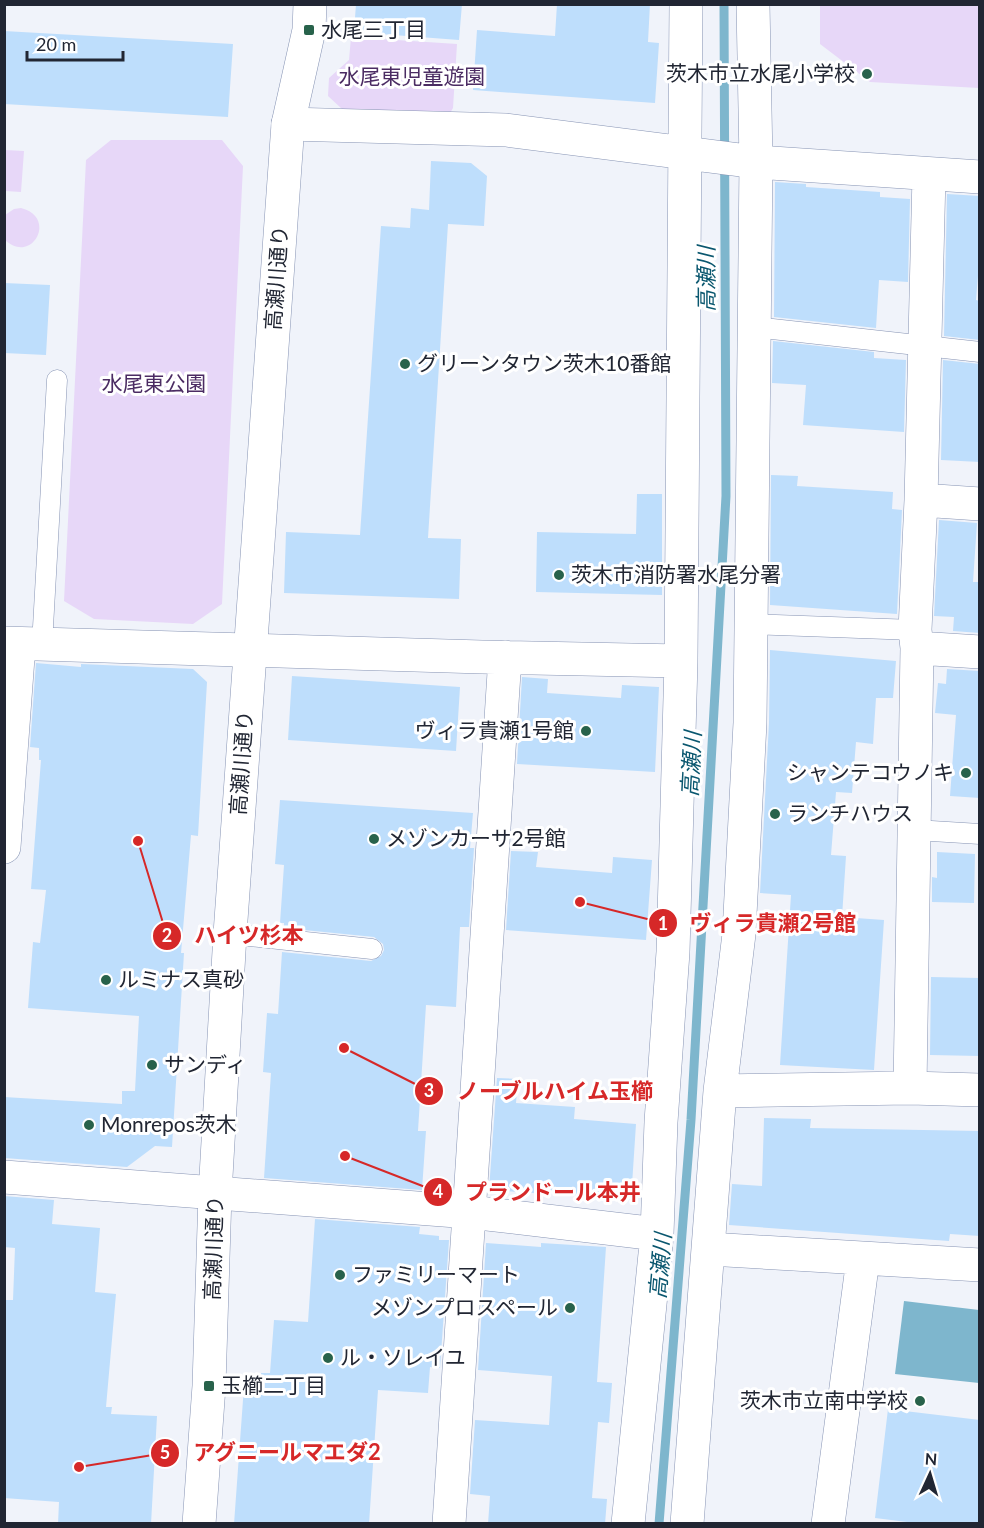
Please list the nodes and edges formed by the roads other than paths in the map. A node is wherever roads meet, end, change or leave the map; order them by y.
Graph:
1 (310, 4) edge
2 (686, 4) edge
3 (753, 4) edge
4 (288, 124) junction
5 (686, 153) junction
6 (756, 162) junction
7 (929, 174) junction
8 (980, 177) edge
9 (754, 327) junction
10 (924, 346) junction
11 (980, 352) edge
12 (57, 380) dead end
13 (921, 500) junction
14 (980, 504) edge
15 (751, 624) junction
16 (916, 639) junction
17 (22, 644) edge
18 (251, 649) junction
19 (980, 652) edge
20 (506, 657) junction
21 (681, 661) junction
22 (5, 828) edge
23 (915, 830) junction
24 (980, 834) edge
25 (230, 934) junction
26 (372, 949) dead end
27 (910, 1088) junction
28 (980, 1090) edge
29 (720, 1091) junction
30 (4, 1177) edge
31 (215, 1194) junction
32 (470, 1212) junction
33 (657, 1234) junction
34 (709, 1249) junction
35 (863, 1259) junction
36 (980, 1265) edge
37 (199, 1524) edge
38 (449, 1524) edge
39 (628, 1524) edge
40 (687, 1524) edge
41 (828, 1524) edge

1 - 4 street, 高瀬川通り
2 - 5 street
3 - 6 street
4 - 5 street
4 - 18 street, 高瀬川通り
5 - 6 street
5 - 21 street
6 - 7 street
6 - 9 street
7 - 8 street
7 - 10 street
9 - 10 lane
9 - 15 street
10 - 11 lane
10 - 13 street
12 - 17 lane
13 - 14 street
13 - 16 street
15 - 16 lane
15 - 29 street
16 - 19 street
16 - 23 street
17 - 18 street
17 - 22 street
18 - 20 street
18 - 25 street, 高瀬川通り
20 - 21 street
20 - 32 street
21 - 33 street
23 - 24 lane
23 - 27 street
25 - 26 lane
25 - 31 street, 高瀬川通り
27 - 28 street
27 - 29 street
29 - 34 street
30 - 31 street
31 - 32 street
31 - 37 street, 高瀬川通り
32 - 33 street
32 - 38 street
33 - 39 street
34 - 35 street
34 - 40 street
35 - 36 street
35 - 41 street

